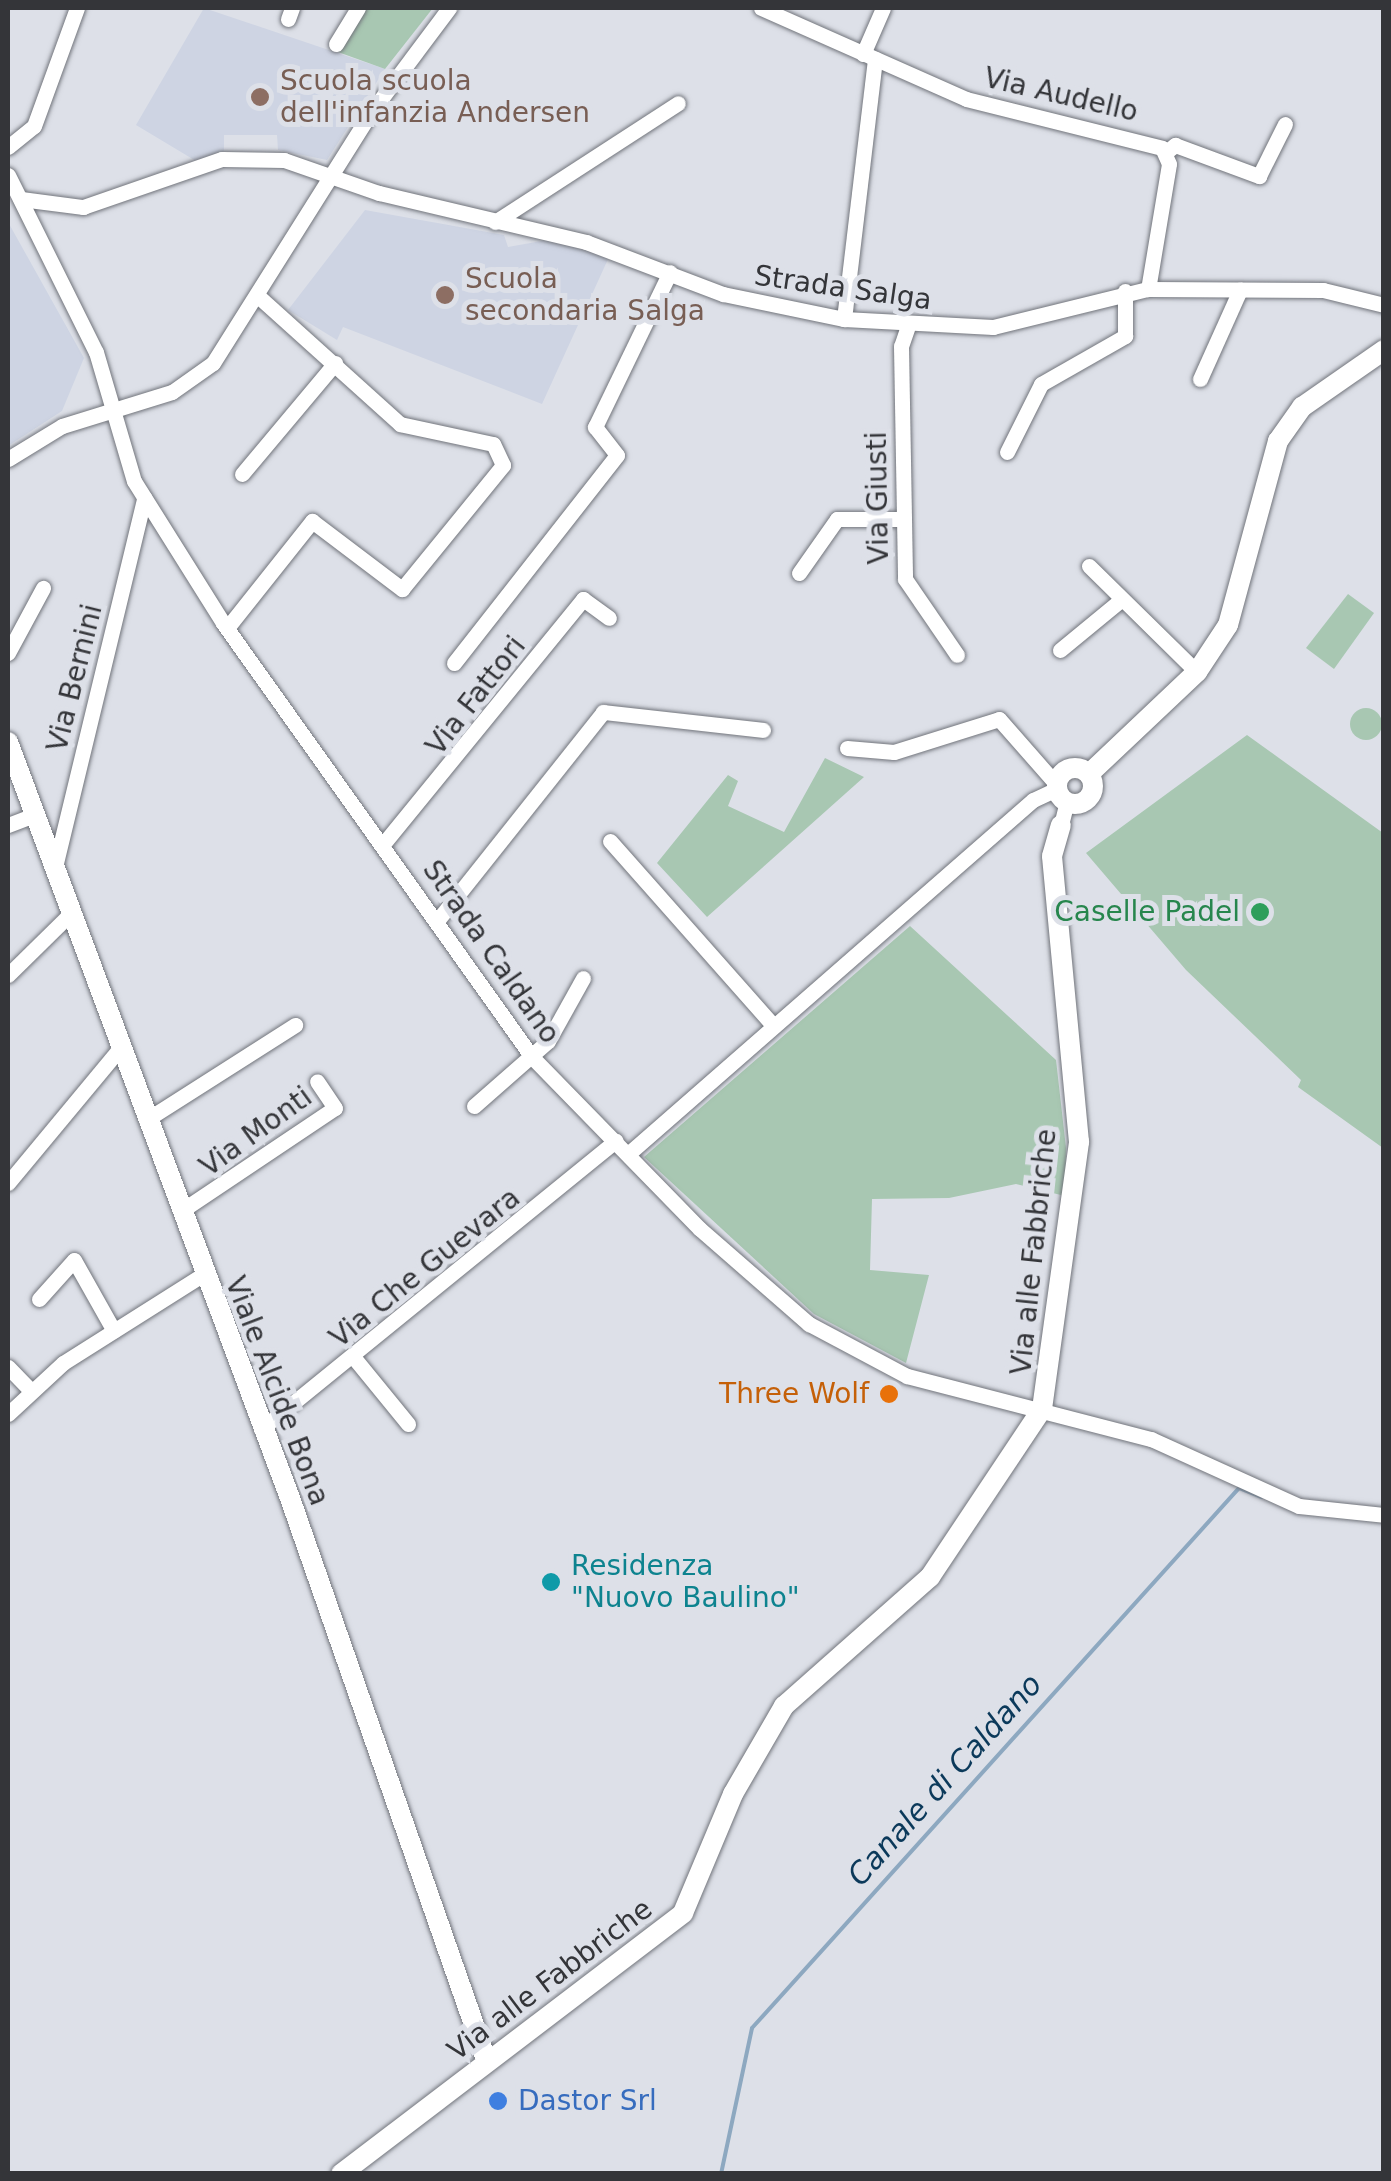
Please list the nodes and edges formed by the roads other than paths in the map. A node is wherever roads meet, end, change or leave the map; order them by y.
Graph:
1 (77, 8) edge
2 (358, 8) edge
3 (449, 8) edge
4 (761, 8) edge
5 (882, 8) edge
6 (336, 44) dead end
7 (869, 56) junction
8 (678, 103) dead end
9 (1285, 124) dead end
10 (8, 147) edge
11 (1166, 153) junction
12 (332, 173) junction
13 (8, 174) edge
14 (21, 200) junction
15 (495, 222) junction
16 (670, 272) junction
17 (1148, 289) junction
18 (1240, 290) junction
19 (1125, 291) junction
20 (260, 298) junction
21 (1384, 305) edge
22 (844, 319) junction
23 (908, 326) junction
24 (1384, 350) edge
25 (335, 363) junction
26 (1200, 379) dead end
27 (117, 413) junction
28 (1007, 452) dead end
29 (8, 459) edge
30 (242, 474) dead end
31 (144, 498) junction
32 (903, 518) junction
33 (1089, 566) dead end
34 (799, 573) dead end
35 (43, 588) dead end
36 (1118, 603) junction
37 (609, 618) dead end
38 (227, 628) junction
39 (1060, 650) dead end
40 (8, 653) edge
41 (957, 655) dead end
42 (454, 663) dead end
43 (1197, 672) junction
44 (762, 730) dead end
45 (8, 742) edge
46 (847, 748) dead end
47 (1060, 792) junction
48 (34, 814) junction
49 (8, 825) edge
50 (1062, 826) joint
51 (610, 841) dead end
52 (384, 843) junction
53 (54, 871) junction
54 (70, 914) junction
55 (436, 921) junction
56 (8, 975) edge
57 (583, 978) dead end
58 (295, 1025) dead end
59 (773, 1025) junction
60 (120, 1048) junction
61 (532, 1057) junction
62 (317, 1082) dead end
63 (474, 1106) dead end
64 (146, 1120) junction
65 (616, 1141) junction
66 (628, 1154) junction
67 (8, 1183) edge
68 (181, 1211) junction
69 (204, 1274) junction
70 (38, 1300) dead end
71 (114, 1331) junction
72 (355, 1359) junction
73 (8, 1368) edge
74 (30, 1390) junction
75 (1042, 1408) junction
76 (8, 1414) edge
77 (408, 1424) dead end
78 (261, 1429) junction
79 (1384, 1516) edge
80 (487, 2062) junction
81 (340, 2174) edge

1 - 10 street
2 - 6 street
3 - 12 street
4 - 7 street, Via Audello
5 - 7 street
7 - 11 street, Via Audello
7 - 22 street
8 - 15 street
9 - 11 street
11 - 17 street, Via Audello
12 - 14 street, Strada Salga
12 - 15 street, Strada Salga
12 - 20 street
13 - 14 street, Strada Caldano
14 - 27 street, Strada Caldano
15 - 16 street, Strada Salga
16 - 22 street, Strada Salga
16 - 42 street
17 - 18 street, Strada Salga
17 - 19 street, Strada Salga
18 - 21 street, Strada Salga
18 - 26 street
19 - 23 street, Strada Salga
19 - 28 street
20 - 25 street
20 - 27 street
22 - 23 street, Strada Salga
23 - 32 street, Via Giusti
24 - 43 street
25 - 30 street
25 - 38 street
27 - 29 street
27 - 31 street, Strada Caldano
31 - 38 street, Strada Caldano
31 - 53 street, Via Bernini
32 - 34 street
32 - 41 street, Via Giusti
33 - 36 street
35 - 40 street
36 - 39 street
36 - 43 street
37 - 52 street, Via Fattori
38 - 52 street, Strada Caldano
43 - 47 street
44 - 55 street
45 - 48 street, Viale Alcide Bona
46 - 47 street
47 - 50 street
47 - 59 street
48 - 49 street
48 - 53 street, Viale Alcide Bona
50 - 75 street, Via alle Fabbriche
51 - 59 street
52 - 55 street, Strada Caldano
53 - 54 street, Viale Alcide Bona
54 - 56 street
54 - 60 street, Viale Alcide Bona
55 - 61 street, Strada Caldano
57 - 61 street
58 - 64 street
59 - 66 street
60 - 64 street, Viale Alcide Bona
60 - 67 street
61 - 63 street
61 - 65 street, Strada Caldano
62 - 68 street, Via Monti
64 - 68 street, Viale Alcide Bona
65 - 66 street, Strada Caldano
65 - 72 street, Via Che Guevara
66 - 75 street, Strada Caldano
68 - 69 street, Viale Alcide Bona
69 - 71 street
69 - 78 street, Viale Alcide Bona
70 - 71 street
71 - 74 street
72 - 77 street
72 - 78 street, Via Che Guevara
73 - 74 street
74 - 76 street
75 - 79 street, Strada Caldano
75 - 80 street, Via alle Fabbriche
78 - 80 street, Viale Alcide Bona
80 - 81 street, Via alle Fabbriche

